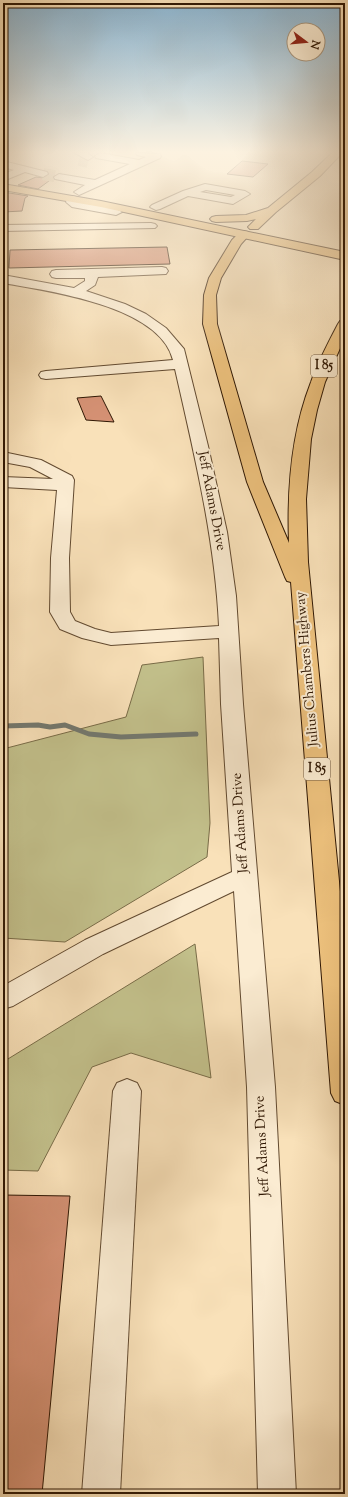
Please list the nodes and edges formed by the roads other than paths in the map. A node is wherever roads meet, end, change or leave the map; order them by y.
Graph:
1 (113, 223) edge
2 (198, 223) edge
3 (227, 223) edge
4 (259, 223) edge
5 (5, 226) edge
6 (112, 226) junction
7 (151, 226) dead end
8 (249, 231) junction
9 (345, 246) edge
10 (345, 256) edge
11 (162, 271) dead end
12 (56, 274) dead end
13 (92, 274) junction
14 (3, 279) edge
15 (76, 293) junction
16 (345, 324) edge
17 (181, 364) junction
18 (46, 375) dead end
19 (3, 457) edge
20 (3, 482) edge
21 (66, 485) junction
22 (302, 597) junction
23 (228, 631) junction
24 (245, 876) junction
25 (3, 999) edge
26 (127, 1091) dead end
27 (345, 1093) edge
28 (101, 1494) edge
29 (277, 1494) edge

1 - 6 street
2 - 8 main road
3 - 8 main road
4 - 8 main road
5 - 6 street
6 - 7 street
8 - 9 main road
8 - 10 main road
8 - 22 main road
11 - 13 street
12 - 13 street
13 - 15 street
14 - 15 street, Jeff Adams Drive
15 - 17 street, Jeff Adams Drive
16 - 22 main road, Julius Chambers Highway / I 85
17 - 18 street
17 - 23 street, Jeff Adams Drive
19 - 21 street
20 - 21 street
21 - 23 street
22 - 27 main road, Julius Chambers Highway / I 85
23 - 24 street, Jeff Adams Drive
24 - 25 street
24 - 29 street, Jeff Adams Drive
26 - 28 street

